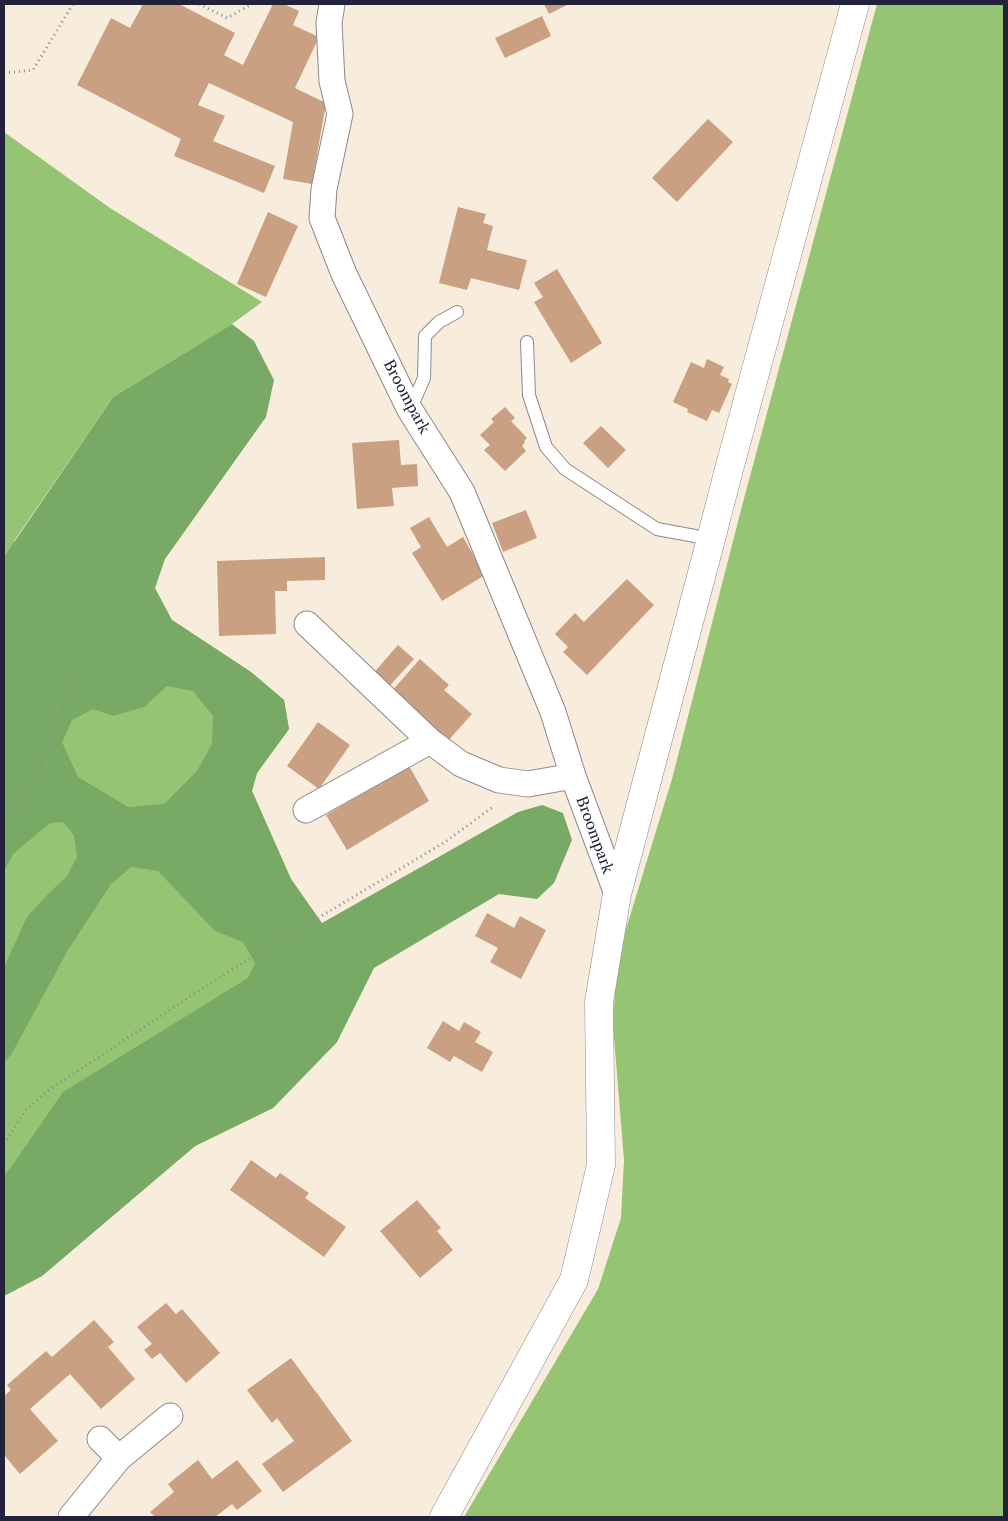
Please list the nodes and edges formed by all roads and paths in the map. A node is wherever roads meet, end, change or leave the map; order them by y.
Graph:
1 (74, 4) edge
2 (199, 4) edge
3 (252, 4) edge
4 (332, 4) edge
5 (855, 4) edge
6 (4, 73) edge
7 (456, 312) dead end
8 (527, 342) dead end
9 (410, 410) junction
10 (711, 539) junction
11 (307, 624) dead end
12 (65, 682) dead end
13 (430, 741) junction
14 (572, 776) junction
15 (528, 784) junction
16 (306, 810) dead end
17 (4, 821) edge
18 (616, 894) junction
19 (4, 1144) edge
20 (170, 1416) dead end
21 (100, 1439) dead end
22 (119, 1458) junction
23 (71, 1517) edge
24 (444, 1517) edge

1 - 6 path
2 - 3 path
4 - 9 street, Broompark
5 - 10 main road
7 - 9 lane
8 - 10 lane
9 - 14 street, Broompark
10 - 18 main road
11 - 13 street
12 - 17 path
13 - 15 street
13 - 16 street
14 - 15 street
14 - 18 street, Broompark
15 - 19 path
18 - 24 main road
20 - 22 street
21 - 22 street
22 - 23 street

